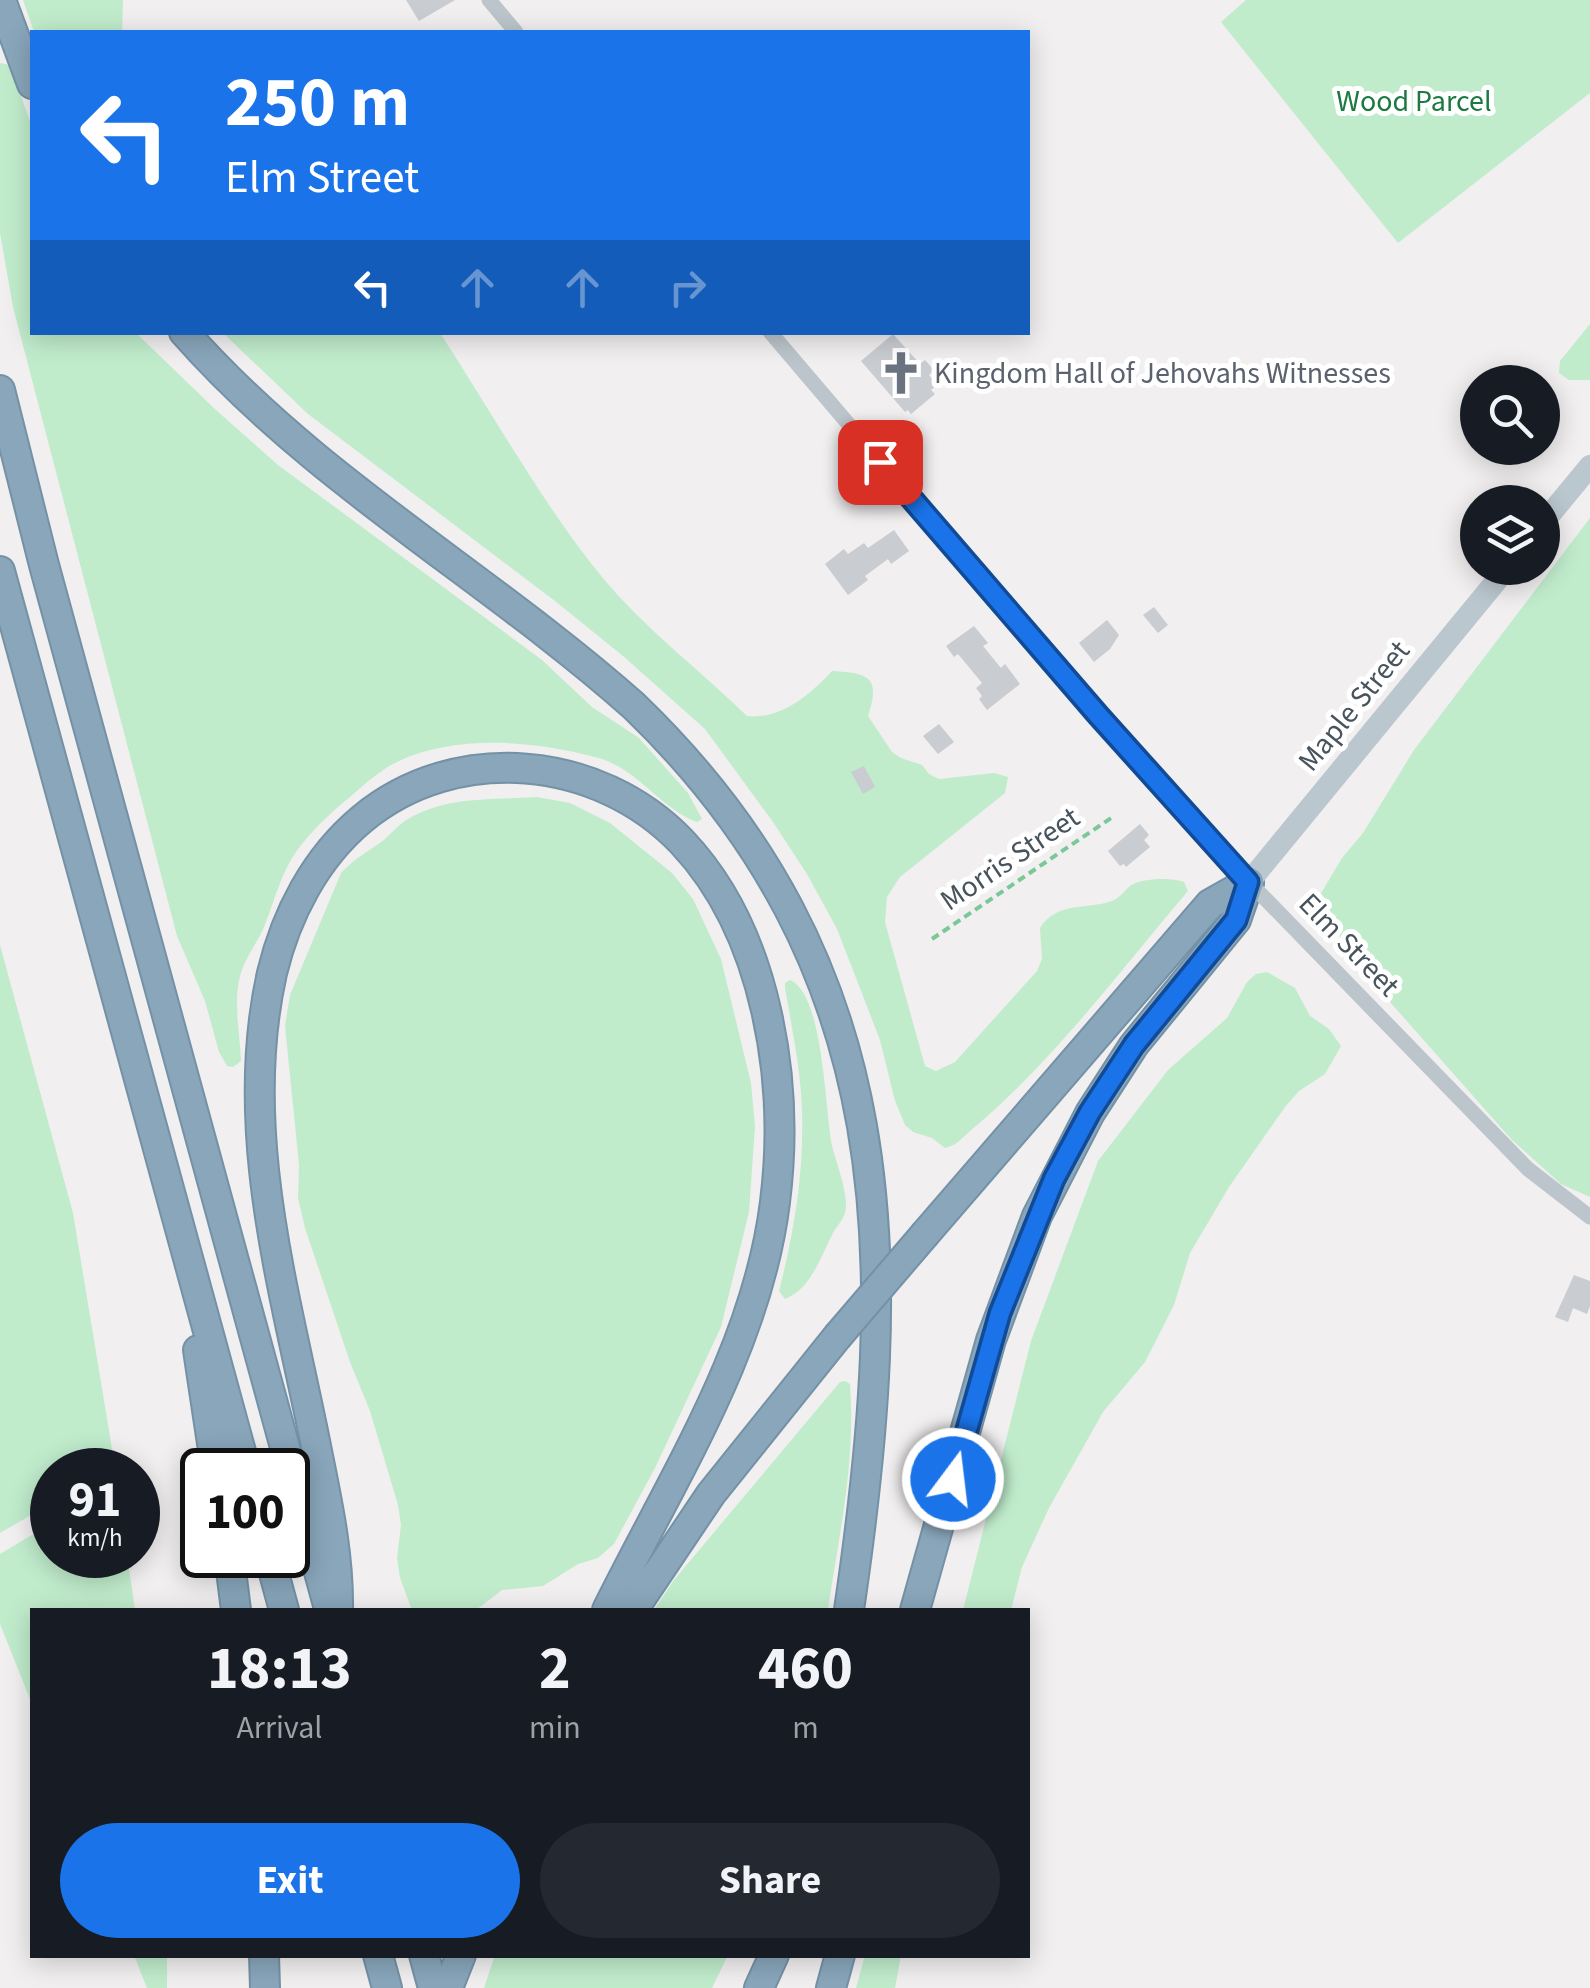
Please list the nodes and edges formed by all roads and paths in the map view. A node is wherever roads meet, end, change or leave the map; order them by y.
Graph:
1 (1, 0) edge
2 (489, 0) edge
3 (514, 30) edge
4 (30, 79) edge
5 (187, 335) edge
6 (773, 335) edge
7 (0, 390) edge
8 (1590, 466) edge
9 (1560, 502) edge
10 (0, 572) edge
11 (1493, 585) edge
12 (1114, 816) dead end
13 (1248, 882) junction
14 (932, 939) dead end
15 (1590, 1218) edge
16 (193, 1278) junction
17 (213, 1448) edge
18 (240, 1448) edge
19 (946, 1503) junction
20 (232, 1578) edge
21 (275, 1578) edge
22 (236, 1608) edge
23 (283, 1608) edge
24 (328, 1608) edge
25 (338, 1608) edge
26 (608, 1608) edge
27 (634, 1608) edge
28 (848, 1608) edge
29 (916, 1608) edge
30 (934, 1608) edge
31 (264, 1958) edge
32 (379, 1958) edge
33 (425, 1958) edge
34 (460, 1958) edge
35 (759, 1958) edge
36 (773, 1958) edge
37 (839, 1958) edge
38 (264, 1988) edge
39 (388, 1988) edge
40 (433, 1988) edge
41 (448, 1988) edge
42 (750, 1988) edge
43 (758, 1988) edge
44 (831, 1988) edge

1 - 4 highway
2 - 3 street
5 - 28 highway
6 - 13 street, Elm Street
7 - 24 highway
8 - 9 main road
10 - 16 highway
11 - 13 main road, Maple Street
12 - 14 path, Morris Street
13 - 15 street, Elm Street
13 - 19 highway
13 - 27 highway, bridge
16 - 17 highway
16 - 18 highway
19 - 29 highway
19 - 30 highway
20 - 22 highway
21 - 23 highway
25 - 26 highway
31 - 38 highway
32 - 39 highway
33 - 40 highway
34 - 41 highway
35 - 42 highway
36 - 43 highway
37 - 44 highway

